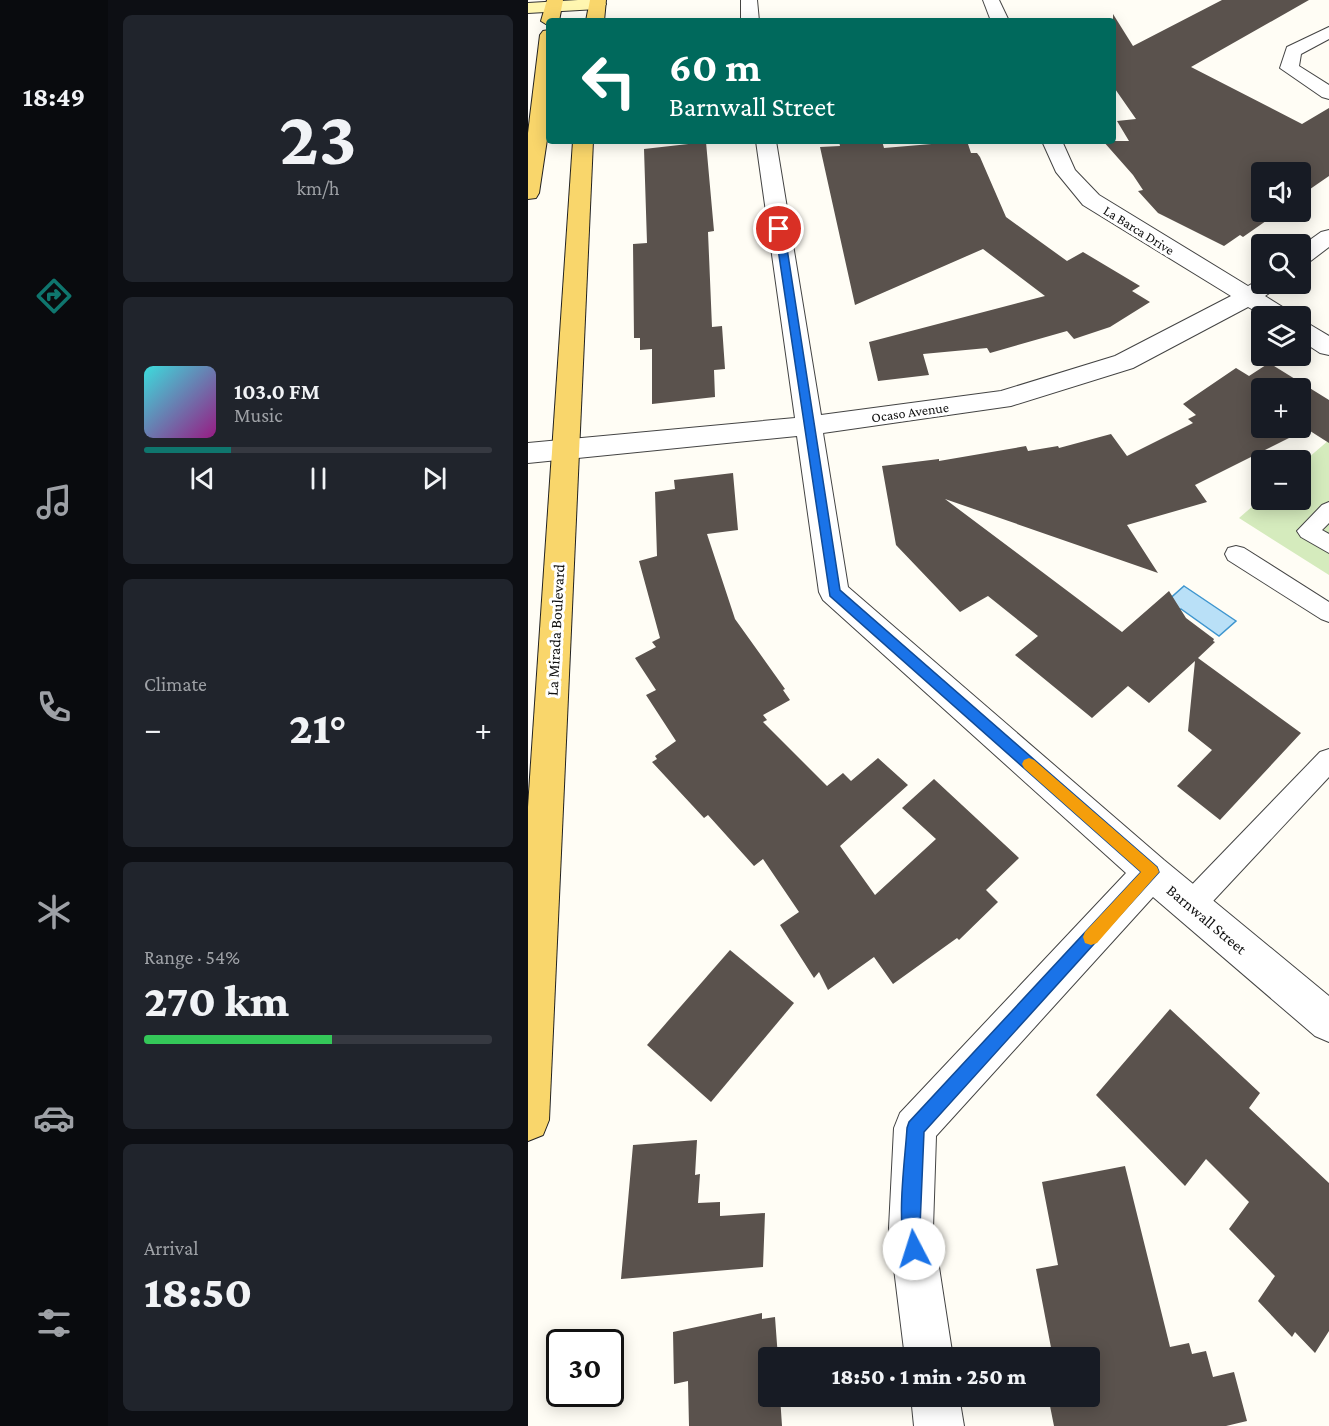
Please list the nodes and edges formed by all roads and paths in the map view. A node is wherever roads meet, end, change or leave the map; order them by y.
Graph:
1 (749, 0) edge
2 (991, 0) edge
3 (528, 8) edge
4 (596, 8) edge
5 (552, 9) edge
6 (750, 18) edge
7 (999, 18) edge
8 (1329, 32) edge
9 (546, 52) edge
10 (1329, 93) edge
11 (535, 116) edge
12 (583, 144) edge
13 (766, 144) edge
14 (1053, 144) edge
15 (528, 193) edge
16 (1329, 237) edge
17 (1311, 250) edge
18 (1251, 287) edge
19 (1251, 293) edge
20 (1261, 294) edge
21 (1271, 306) edge
22 (1311, 336) edge
23 (1329, 347) edge
24 (810, 426) junction
25 (566, 448) junction
26 (528, 453) edge
27 (1329, 510) edge
28 (1329, 545) edge
29 (1236, 554) dead end
30 (1329, 613) edge
31 (1329, 760) edge
32 (1151, 872) junction
33 (1191, 905) junction
34 (1329, 1022) edge
35 (528, 1119) edge
36 (927, 1347) edge
37 (936, 1407) edge
38 (939, 1426) edge

1 - 6 street
2 - 7 street
3 - 5 main road
4 - 5 main road
8 - 10 street
9 - 11 main road
11 - 15 main road
12 - 25 main road, La Mirada Boulevard
13 - 24 street, Barnwall Street
14 - 18 street, La Barca Drive
16 - 17 street
19 - 24 street, Ocaso Avenue
20 - 21 street, La Barca Drive
22 - 23 street
24 - 25 street, Ocaso Avenue
24 - 32 street, Barnwall Street
25 - 26 street, Ocaso Avenue
25 - 35 main road, La Mirada Boulevard
27 - 28 lane
29 - 30 lane
31 - 33 lane
32 - 33 street, Barnwall Street
32 - 36 street
33 - 34 street, Barnwall Street
37 - 38 street

